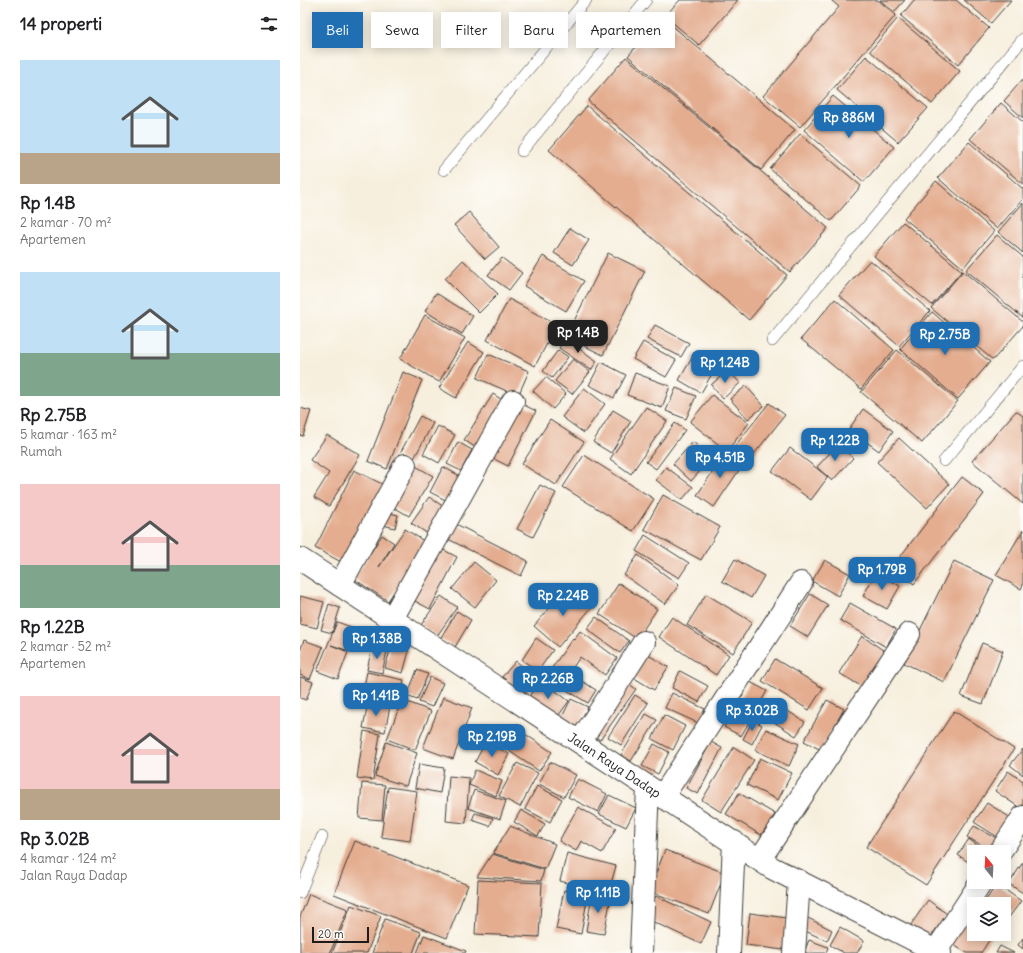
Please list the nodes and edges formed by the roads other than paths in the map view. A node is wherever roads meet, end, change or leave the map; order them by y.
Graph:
1 (586, 0) edge
2 (646, 0) edge
3 (1023, 39) edge
4 (522, 151) dead end
5 (444, 170) dead end
6 (772, 340) dead end
7 (1023, 366) edge
8 (513, 401) dead end
9 (944, 461) dead end
10 (405, 465) dead end
11 (300, 559) edge
12 (801, 584) dead end
13 (340, 585) junction
14 (392, 619) junction
15 (909, 634) dead end
16 (644, 642) dead end
17 (580, 742) junction
18 (656, 791) junction
19 (1023, 817) edge
20 (322, 837) dead end
21 (734, 842) junction
22 (1005, 845) edge
23 (760, 859) junction
24 (799, 881) junction
25 (977, 889) edge
26 (300, 893) edge
27 (938, 952) edge
28 (641, 953) edge
29 (729, 953) edge
30 (794, 953) edge

1 - 5 lane
2 - 4 lane
3 - 6 lane
7 - 9 lane
8 - 14 street
10 - 13 street
11 - 13 street, Jalan Raya Dadap
12 - 18 street
13 - 14 street, Jalan Raya Dadap
14 - 17 street, Jalan Raya Dadap
15 - 23 street
16 - 17 street
17 - 18 street, Jalan Raya Dadap
18 - 21 street, Jalan Raya Dadap
18 - 28 street
19 - 22 street
20 - 26 lane
21 - 23 street, Jalan Raya Dadap
21 - 29 street
23 - 24 street, Jalan Raya Dadap
24 - 27 street, Jalan Raya Dadap
24 - 30 street
25 - 27 street

